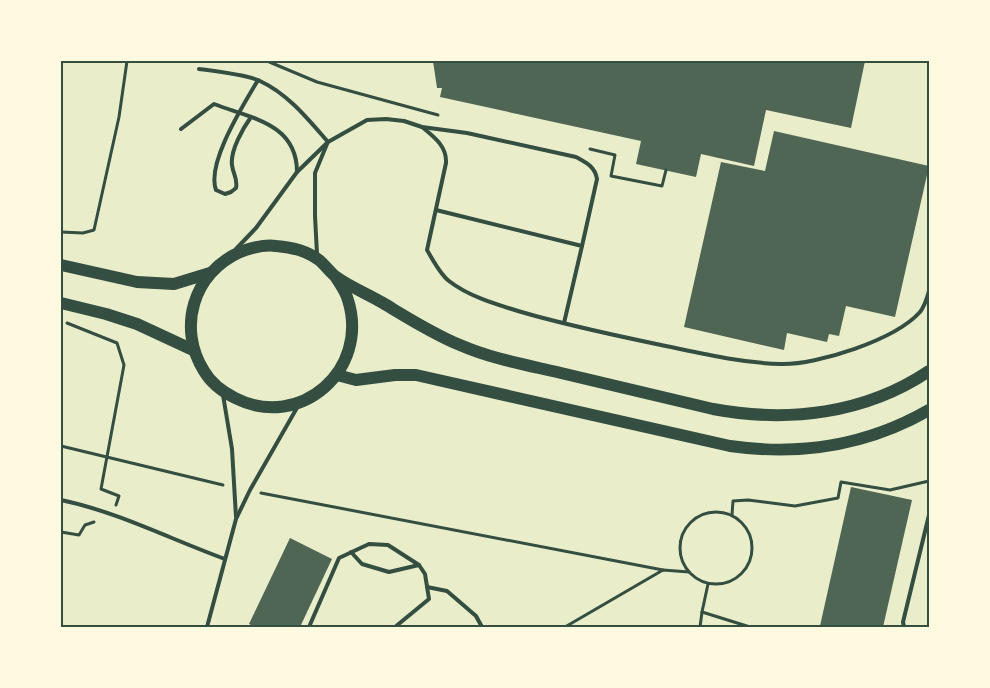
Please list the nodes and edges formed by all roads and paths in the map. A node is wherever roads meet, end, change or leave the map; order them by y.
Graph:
1 (127, 61) edge
2 (199, 69) dead end
3 (258, 80) junction
4 (239, 113) junction
5 (250, 117) junction
6 (422, 127) junction
7 (181, 129) dead end
8 (328, 142) junction
9 (297, 172) junction
10 (436, 210) junction
11 (61, 232) edge
12 (582, 246) junction
13 (228, 258) junction
14 (317, 259) junction
15 (61, 265) edge
16 (210, 273) junction
17 (335, 276) junction
18 (929, 291) edge
19 (67, 304) edge
20 (564, 323) junction
21 (193, 350) junction
22 (929, 371) edge
23 (337, 375) junction
24 (223, 392) junction
25 (300, 403) junction
26 (929, 410) edge
27 (61, 446) edge
28 (107, 457) junction
29 (929, 481) edge
30 (234, 487) junction
31 (101, 489) dead end
32 (250, 490) junction
33 (61, 500) edge
34 (929, 514) edge
35 (732, 515) junction
36 (236, 519) junction
37 (351, 552) junction
38 (225, 559) junction
39 (419, 565) junction
40 (663, 570) junction
41 (689, 572) junction
42 (708, 584) junction
43 (427, 587) junction
44 (702, 612) junction
45 (207, 627) edge
46 (309, 627) edge
47 (395, 627) edge
48 (482, 627) edge
49 (565, 627) edge
50 (700, 627) edge
51 (750, 627) edge
52 (904, 627) edge

1 - 11 path
2 - 3 lane
3 - 4 lane
3 - 8 lane
4 - 5 lane
4 - 5 lane
4 - 7 lane
5 - 9 lane
6 - 8 lane
6 - 10 lane
6 - 12 lane
8 - 9 lane
8 - 14 lane
9 - 13 lane
10 - 12 lane
10 - 20 lane
12 - 20 lane
13 - 14 main road
13 - 16 main road
14 - 17 main road
15 - 16 main road
16 - 21 main road
17 - 22 main road
17 - 23 main road
18 - 20 lane
19 - 21 main road
19 - 28 path
21 - 24 main road
23 - 25 main road
23 - 26 main road
24 - 25 main road
24 - 30 lane
25 - 32 lane
27 - 28 path
28 - 30 path
28 - 31 path
29 - 35 path
30 - 36 lane
32 - 36 lane
32 - 40 path
33 - 38 lane
34 - 52 lane
35 - 41 path
35 - 42 path
36 - 38 lane
37 - 39 lane
37 - 39 lane
37 - 46 lane
38 - 45 lane
39 - 43 lane
40 - 41 path
40 - 49 path
41 - 42 path
42 - 44 path
43 - 47 lane
43 - 48 lane
44 - 50 path
44 - 51 path

